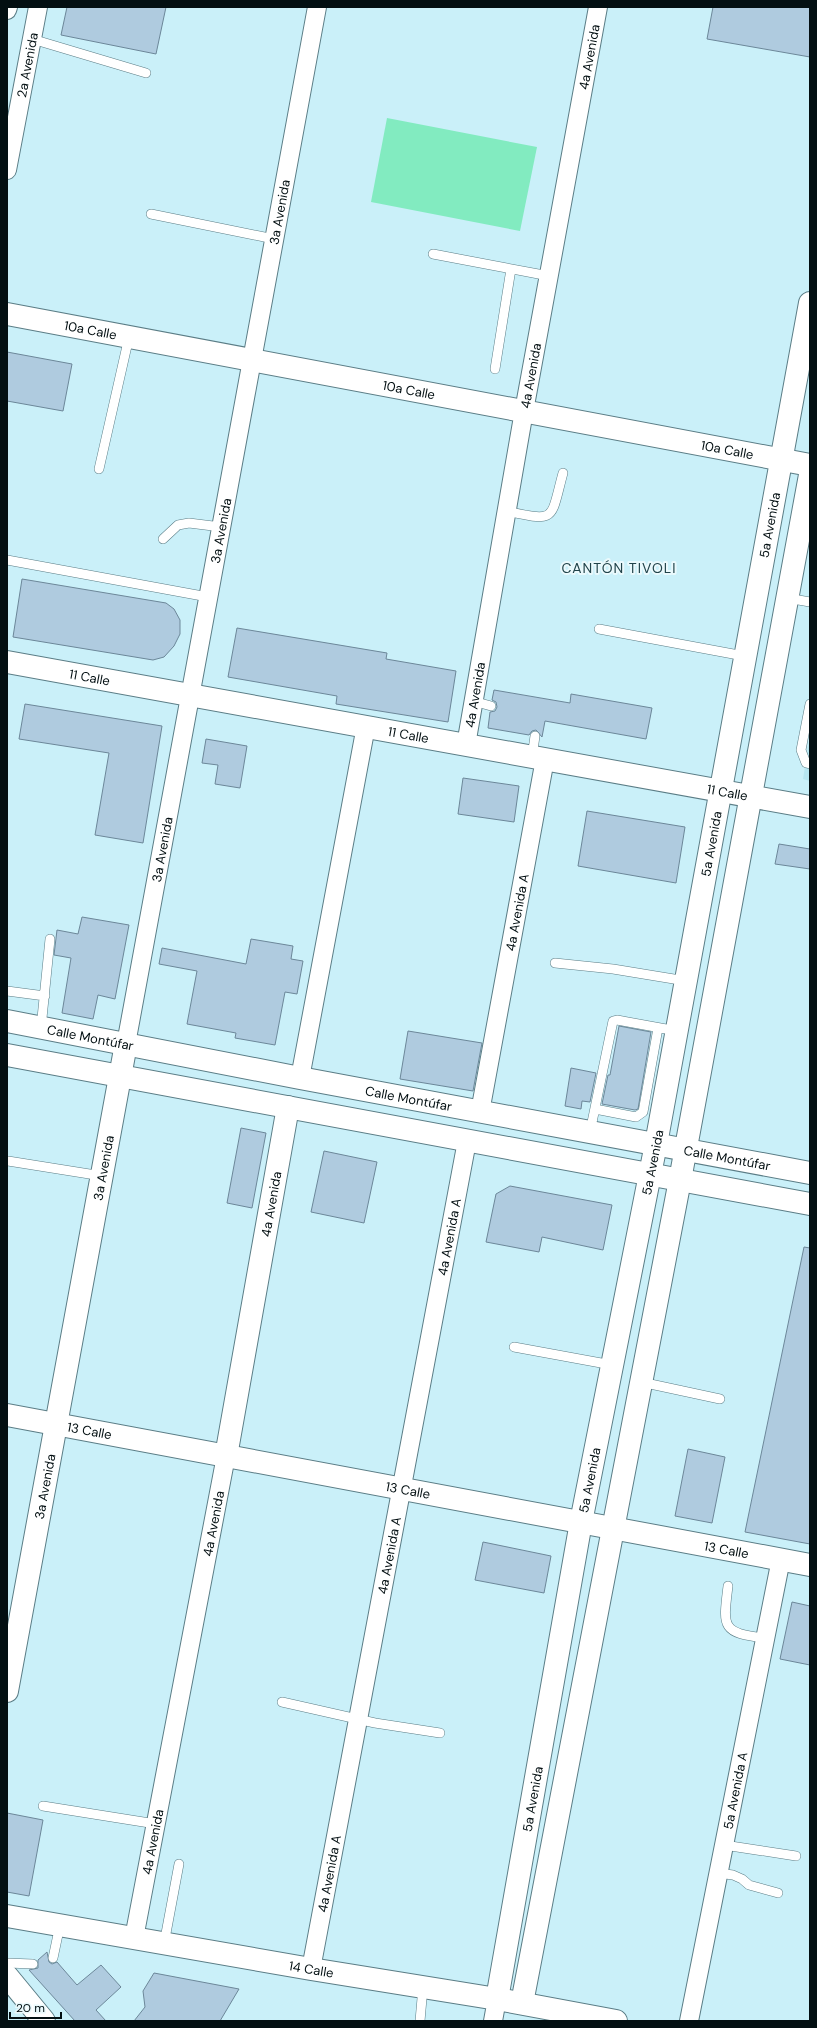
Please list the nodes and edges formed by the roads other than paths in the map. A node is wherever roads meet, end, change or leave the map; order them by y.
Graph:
1 (8, 7) edge
2 (38, 7) edge
3 (317, 7) edge
4 (598, 7) edge
5 (7, 10) edge
6 (32, 39) junction
7 (146, 73) dead end
8 (7, 170) edge
9 (151, 214) dead end
10 (274, 239) junction
11 (433, 254) dead end
12 (511, 268) junction
13 (549, 276) junction
14 (810, 303) edge
15 (7, 314) edge
16 (128, 337) junction
17 (252, 360) junction
18 (495, 368) dead end
19 (524, 411) junction
20 (781, 460) junction
21 (810, 465) edge
22 (99, 469) dead end
23 (563, 473) dead end
24 (810, 475) edge
25 (506, 511) junction
26 (221, 527) junction
27 (163, 540) dead end
28 (7, 560) edge
29 (208, 597) junction
30 (787, 598) junction
31 (810, 602) edge
32 (599, 629) dead end
33 (744, 656) junction
34 (7, 662) edge
35 (190, 695) junction
36 (473, 701) junction
37 (810, 704) edge
38 (491, 706) dead end
39 (366, 726) junction
40 (466, 745) junction
41 (537, 751) junction
42 (810, 764) edge
43 (721, 791) junction
44 (750, 797) junction
45 (810, 807) edge
46 (50, 939) dead end
47 (555, 963) dead end
48 (686, 981) junction
49 (7, 991) edge
50 (45, 996) junction
51 (7, 1021) edge
52 (41, 1028) junction
53 (667, 1029) junction
54 (126, 1044) junction
55 (7, 1055) edge
56 (120, 1076) junction
57 (300, 1078) junction
58 (288, 1107) junction
59 (595, 1109) junction
60 (480, 1112) junction
61 (590, 1132) junction
62 (467, 1141) junction
63 (656, 1144) junction
64 (685, 1150) junction
65 (8, 1160) dead end
66 (810, 1173) edge
67 (650, 1175) junction
68 (102, 1176) junction
69 (680, 1180) junction
70 (810, 1204) edge
71 (514, 1347) dead end
72 (612, 1365) junction
73 (641, 1382) junction
74 (720, 1399) dead end
75 (7, 1415) edge
76 (56, 1424) junction
77 (226, 1456) junction
78 (402, 1489) junction
79 (580, 1522) junction
80 (613, 1528) junction
81 (781, 1559) junction
82 (810, 1565) edge
83 (728, 1586) dead end
84 (765, 1638) junction
85 (7, 1691) edge
86 (282, 1702) dead end
87 (358, 1719) junction
88 (440, 1733) dead end
89 (43, 1806) dead end
90 (156, 1824) junction
91 (724, 1845) junction
92 (796, 1856) dead end
93 (179, 1864) dead end
94 (718, 1872) junction
95 (778, 1893) dead end
96 (7, 1916) edge
97 (60, 1925) junction
98 (134, 1938) junction
99 (164, 1944) junction
100 (53, 1958) dead end
101 (7, 1963) edge
102 (33, 1964) dead end
103 (311, 1969) junction
104 (7, 1976) edge
105 (423, 1987) junction
106 (497, 1999) junction
107 (522, 2003) junction
108 (44, 2021) edge
109 (420, 2021) edge
110 (493, 2021) edge
111 (616, 2021) edge
112 (689, 2021) edge

1 - 5 street
2 - 6 street, 2a Avenida
3 - 10 street, 3a Avenida
4 - 13 street, 4a Avenida
6 - 7 lane
6 - 8 street, 2a Avenida
9 - 10 lane
10 - 17 street, 3a Avenida
11 - 12 lane
12 - 13 lane
12 - 18 lane
13 - 19 street, 4a Avenida
14 - 20 main road, 5a Avenida
15 - 16 main road, 10a Calle
16 - 17 main road, 10a Calle
16 - 22 lane
17 - 19 main road, 10a Calle
17 - 26 street, 3a Avenida
19 - 20 main road, 10a Calle
19 - 25 street, 4a Avenida
20 - 21 main road, 10a Calle
20 - 33 main road, 5a Avenida
23 - 25 lane
24 - 30 main road
25 - 36 street, 4a Avenida
26 - 27 lane
26 - 29 street, 3a Avenida
28 - 29 lane
29 - 35 street, 3a Avenida
30 - 31 lane
30 - 44 main road
32 - 33 lane
33 - 43 main road, 5a Avenida
34 - 35 main road, 11 Calle
35 - 39 main road, 11 Calle
35 - 54 street, 3a Avenida
36 - 38 lane
36 - 40 street, 4a Avenida
37 - 42 lane
39 - 40 main road, 11 Calle
39 - 57 street
40 - 41 main road, 11 Calle
41 - 43 main road, 11 Calle
41 - 60 street, 4a Avenida A
43 - 44 main road, 11 Calle
43 - 48 main road, 5a Avenida
44 - 45 main road, 11 Calle
44 - 64 main road
46 - 50 lane
47 - 48 lane
48 - 53 main road, 5a Avenida
49 - 50 lane
50 - 52 lane
51 - 52 main road, Calle Montúfar
52 - 54 main road, Calle Montúfar
53 - 59 lane
53 - 59 lane
53 - 63 main road, 5a Avenida
54 - 56 main road, 3a Avenida
54 - 57 main road, Calle Montúfar
55 - 56 main road
56 - 58 main road
56 - 68 main road, 3a Avenida
57 - 60 main road, Calle Montúfar
58 - 62 main road
58 - 77 main road, 4a Avenida
59 - 61 lane
60 - 61 main road, Calle Montúfar
61 - 63 main road, Calle Montúfar
62 - 67 main road
62 - 78 street, 4a Avenida A
63 - 64 main road, Calle Montúfar
63 - 67 main road, 5a Avenida
64 - 66 main road, Calle Montúfar
64 - 69 main road
65 - 68 lane
67 - 69 main road
67 - 72 main road, 5a Avenida
68 - 76 main road, 3a Avenida
69 - 70 main road
69 - 73 main road
71 - 72 lane
72 - 79 main road, 5a Avenida
73 - 74 lane
73 - 80 main road
75 - 76 main road, 13 Calle
76 - 77 main road, 13 Calle
76 - 85 main road, 3a Avenida
77 - 78 main road, 13 Calle
77 - 90 street, 4a Avenida
78 - 79 main road, 13 Calle
78 - 87 street, 4a Avenida A
79 - 80 main road, 13 Calle
79 - 106 main road, 5a Avenida
80 - 81 main road, 13 Calle
80 - 107 main road
81 - 82 main road, 13 Calle
81 - 84 street, 5a Avenida A
83 - 84 lane
84 - 91 street, 5a Avenida A
86 - 87 lane
87 - 88 lane
87 - 103 street, 4a Avenida A
89 - 90 lane
90 - 98 street, 4a Avenida
91 - 92 lane
91 - 94 street, 5a Avenida A
93 - 99 lane
94 - 95 lane
94 - 112 street, 5a Avenida A
96 - 97 main road, 14 Calle
97 - 98 main road, 14 Calle
97 - 100 lane
98 - 99 main road, 14 Calle
99 - 103 main road, 14 Calle
101 - 102 lane
103 - 105 main road, 14 Calle
104 - 108 main road
105 - 106 main road, 14 Calle
105 - 109 lane
106 - 107 main road, 14 Calle
106 - 110 street, 5a Avenida
107 - 111 main road, 14 Calle

